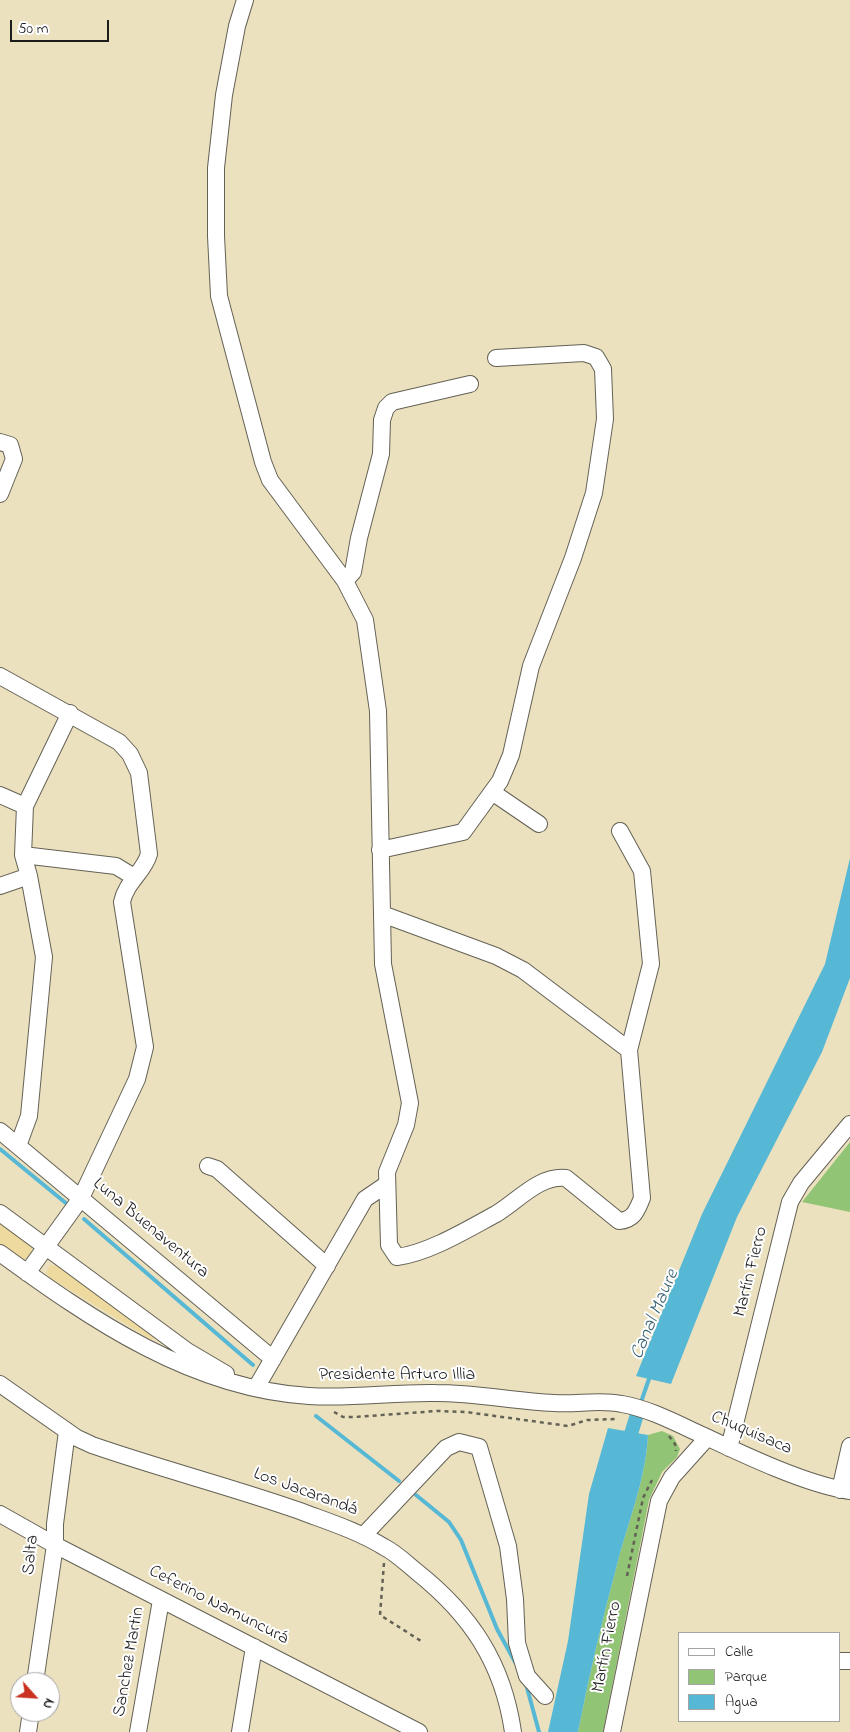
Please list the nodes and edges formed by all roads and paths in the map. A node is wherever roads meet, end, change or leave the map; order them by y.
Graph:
1 (245, 0) edge
2 (496, 358) dead end
3 (470, 384) dead end
4 (0, 442) edge
5 (0, 494) edge
6 (345, 581) junction
7 (0, 676) edge
8 (70, 713) junction
9 (492, 792) junction
10 (0, 795) edge
11 (25, 806) junction
12 (539, 824) dead end
13 (620, 831) dead end
14 (380, 850) junction
15 (23, 855) junction
16 (29, 876) junction
17 (134, 877) junction
18 (0, 886) edge
19 (382, 914) junction
20 (629, 1050) junction
21 (850, 1124) edge
22 (0, 1131) edge
23 (18, 1146) junction
24 (208, 1166) dead end
25 (388, 1184) junction
26 (81, 1198) junction
27 (0, 1213) edge
28 (46, 1248) junction
29 (0, 1253) edge
30 (327, 1266) junction
31 (27, 1273) junction
32 (273, 1359) junction
33 (0, 1384) edge
34 (251, 1387) junction
35 (639, 1408) joint
36 (330, 1410) dead end
37 (620, 1419) dead end
38 (68, 1431) junction
39 (664, 1433) dead end
40 (707, 1438) junction
41 (850, 1446) edge
42 (729, 1448) junction
43 (671, 1457) dead end
44 (656, 1475) dead end
45 (845, 1491) edge
46 (0, 1514) edge
47 (363, 1536) junction
48 (55, 1545) junction
49 (385, 1547) junction
50 (626, 1586) dead end
51 (161, 1600) junction
52 (422, 1641) dead end
53 (254, 1647) junction
54 (36, 1672) edge
55 (546, 1696) dead end
56 (392, 1725) edge
57 (138, 1732) edge
58 (240, 1732) edge
59 (419, 1732) edge
60 (514, 1732) edge
61 (612, 1732) edge

1 - 6 street
2 - 9 street
3 - 6 street
4 - 5 street
6 - 14 street
7 - 8 street
8 - 11 street
8 - 17 street
9 - 12 street
9 - 14 street
10 - 11 street
11 - 15 street
13 - 20 street
14 - 19 street
15 - 16 street
15 - 17 street
16 - 18 street
16 - 23 street
17 - 26 street
19 - 20 street
19 - 25 street
20 - 25 street
21 - 42 street, Martín Fierro
22 - 23 street, Luna Buenaventura
23 - 26 street, Luna Buenaventura
24 - 30 street
25 - 30 street
26 - 28 street
26 - 32 street, Luna Buenaventura
27 - 28 street, Presidente Arturo Illia
28 - 31 street
28 - 34 street, Presidente Arturo Illia
29 - 31 street, Presidente Arturo Illia
30 - 32 street
31 - 34 street, Presidente Arturo Illia
32 - 34 street
33 - 38 street, Los Jacarandá
34 - 35 street, Presidente Arturo Illia
35 - 40 street, Chuquisaca
36 - 37 path
38 - 47 street, Los Jacarandá
38 - 48 street, Salta
39 - 43 path
40 - 42 street, Chuquisaca
40 - 61 street, Martín Fierro
41 - 45 street
42 - 45 street, Chuquisaca
44 - 50 path
46 - 48 street, Ceferino Namuncurá
47 - 49 street, Los Jacarandá
47 - 55 street
48 - 51 street, Ceferino Namuncurá
48 - 54 street, Salta
49 - 52 path
49 - 60 street, Los Jacarandá
51 - 53 street, Ceferino Namuncurá
51 - 57 street, Sanchez Martin
53 - 56 street, Ceferino Namuncurá
53 - 58 street
56 - 59 street, Ceferino Namuncurá

